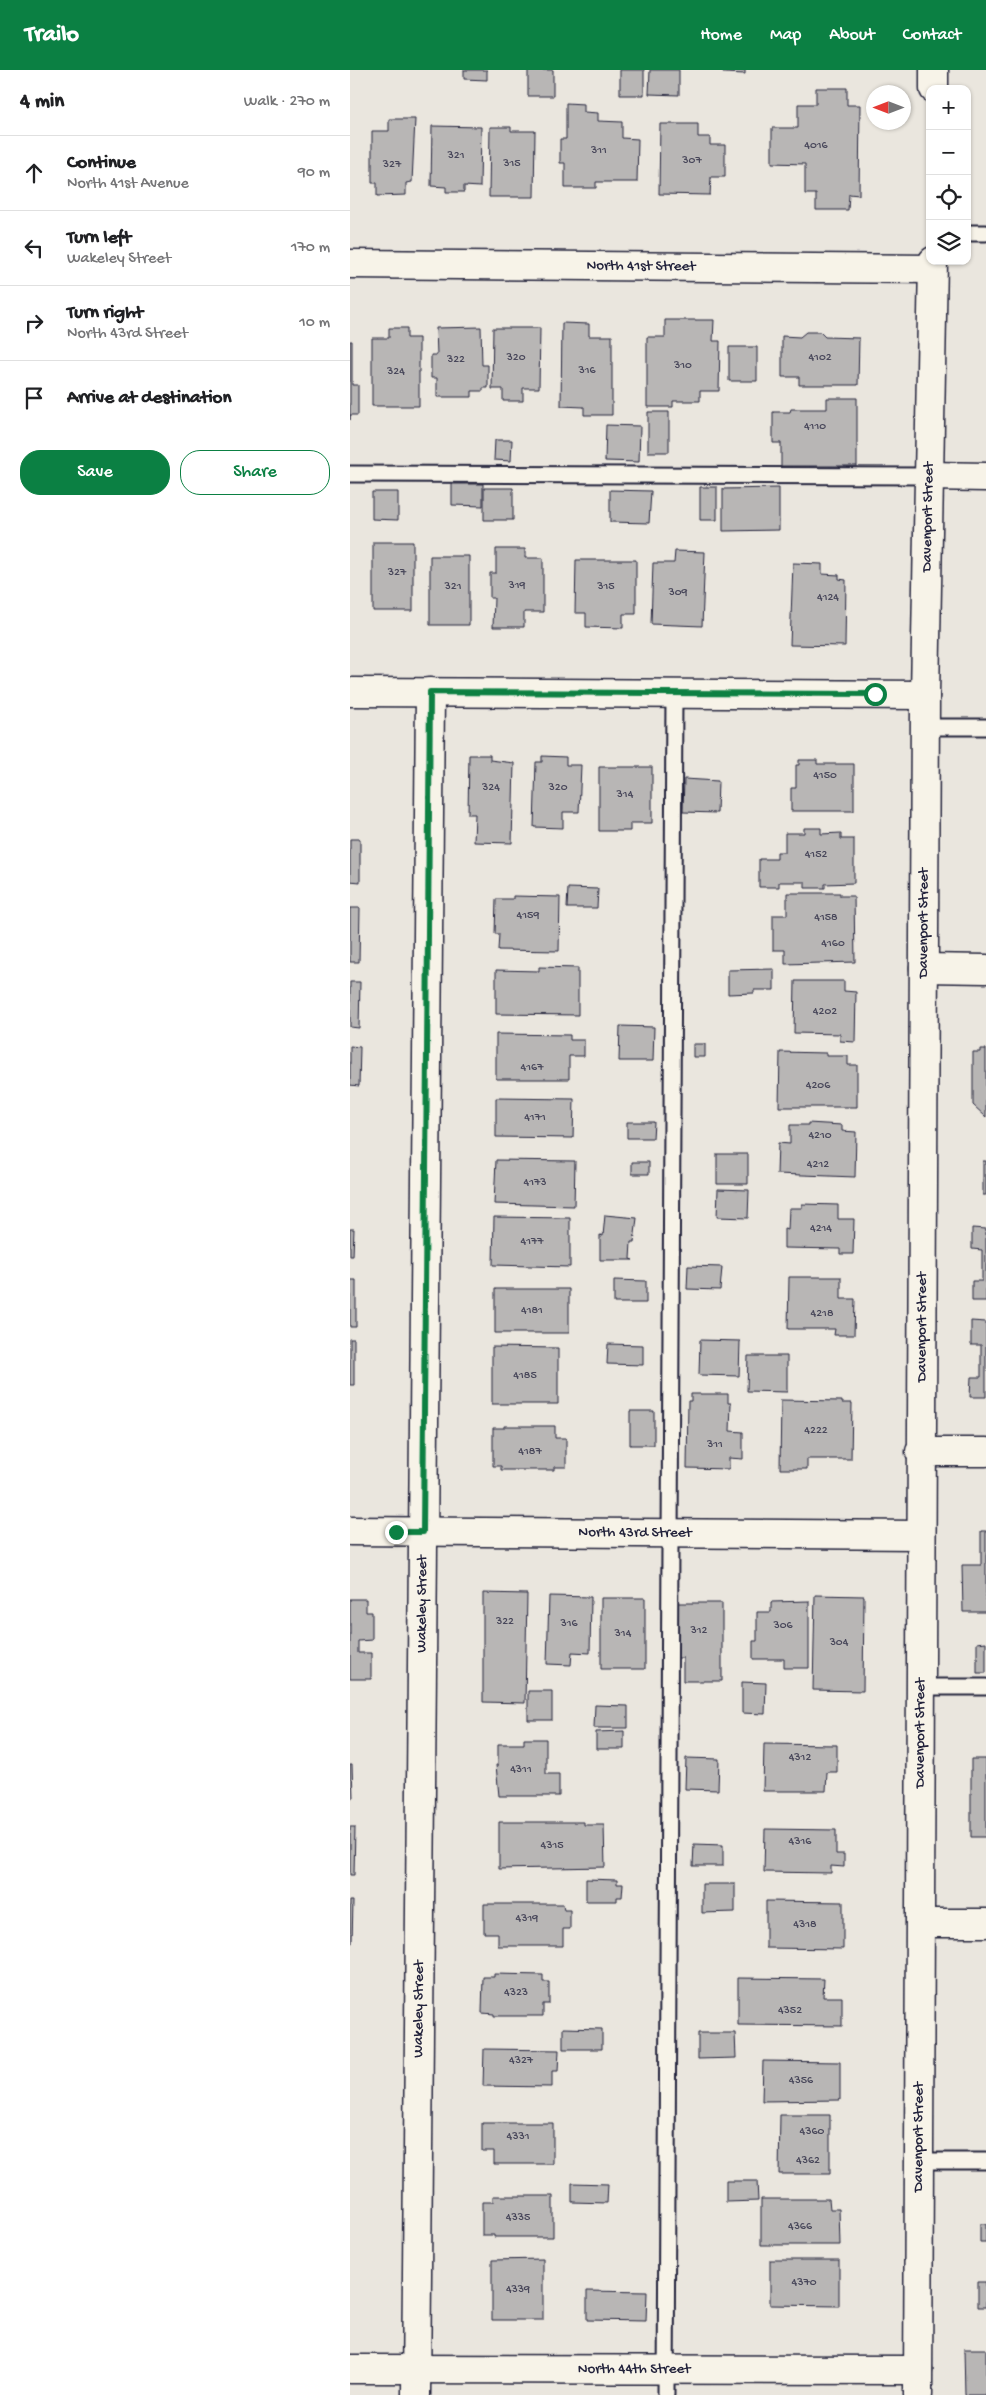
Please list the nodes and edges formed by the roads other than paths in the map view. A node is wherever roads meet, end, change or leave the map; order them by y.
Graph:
1 (934, 70) edge
2 (934, 85) edge
3 (971, 233) edge
4 (986, 233) edge
5 (350, 264) edge
6 (926, 265) edge
7 (932, 265) edge
8 (350, 474) edge
9 (928, 476) junction
10 (986, 477) edge
11 (350, 692) edge
12 (430, 692) junction
13 (674, 693) junction
14 (925, 695) junction
15 (925, 727) junction
16 (986, 727) edge
17 (924, 968) junction
18 (986, 969) edge
19 (920, 1452) junction
20 (986, 1452) edge
21 (350, 1531) edge
22 (423, 1532) junction
23 (669, 1533) junction
24 (920, 1535) junction
25 (922, 1687) junction
26 (986, 1687) edge
27 (921, 1923) junction
28 (986, 1923) edge
29 (919, 2161) junction
30 (986, 2161) edge
31 (350, 2369) edge
32 (416, 2382) edge
33 (666, 2382) edge
34 (918, 2383) edge

1 - 2 street
3 - 4 lane
5 - 6 street, North 41st Street
7 - 9 street, Davenport Street
8 - 9 lane
9 - 10 street
9 - 14 street, Davenport Street
11 - 12 street
12 - 13 street
12 - 22 street, Wakeley Street
13 - 14 street
13 - 23 lane
14 - 15 street, Davenport Street
15 - 16 lane
15 - 17 street, Davenport Street
17 - 18 street
17 - 19 street, Davenport Street
19 - 20 street
19 - 24 street, Davenport Street
21 - 22 street, North 43rd Street
22 - 23 street, North 43rd Street
22 - 32 street, Wakeley Street
23 - 24 street, North 43rd Street
23 - 33 lane
24 - 25 street, Davenport Street
25 - 26 lane
25 - 27 street, Davenport Street
27 - 28 street
27 - 29 street, Davenport Street
29 - 30 lane
29 - 34 street, Davenport Street
31 - 32 street, North 44th Street
32 - 33 street, North 44th Street
33 - 34 street, North 44th Street

